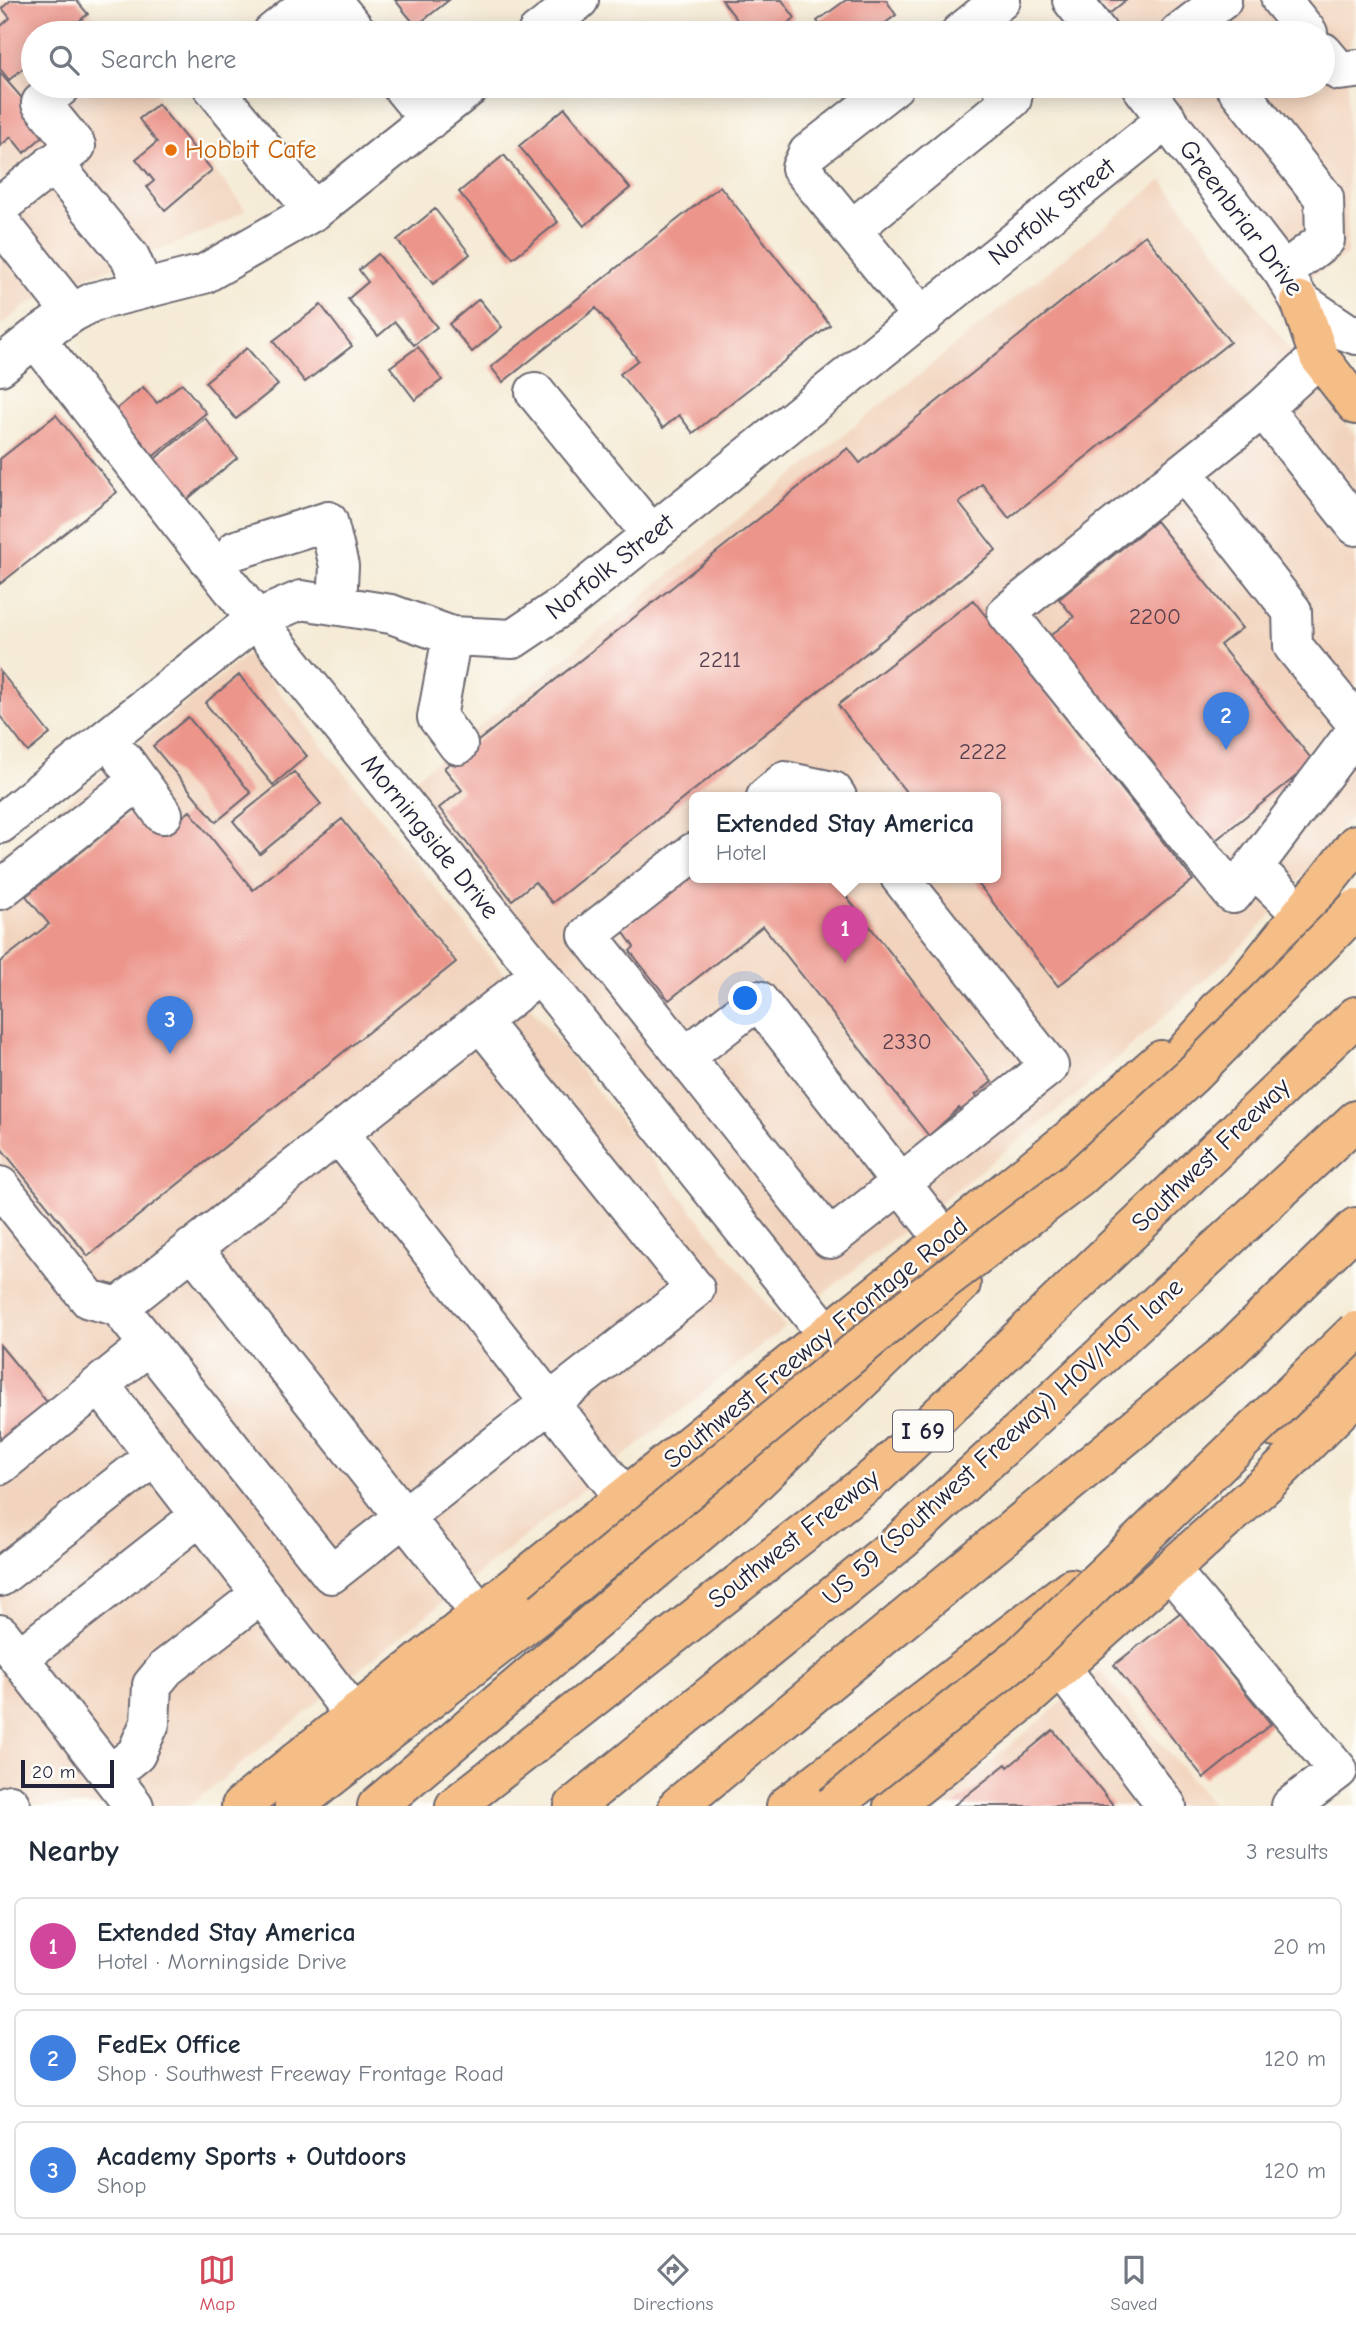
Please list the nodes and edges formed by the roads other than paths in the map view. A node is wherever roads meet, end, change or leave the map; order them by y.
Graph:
1 (313, 0) edge
2 (331, 0) edge
3 (579, 0) edge
4 (1072, 0) edge
5 (1222, 0) edge
6 (1281, 0) edge
7 (287, 21) edge
8 (348, 21) edge
9 (552, 21) edge
10 (1089, 21) edge
11 (1198, 21) edge
12 (1298, 21) edge
13 (1335, 66) edge
14 (1356, 69) edge
15 (47, 98) edge
16 (222, 98) edge
17 (411, 98) edge
18 (456, 98) edge
19 (879, 98) edge
20 (1011, 98) edge
21 (1150, 98) edge
22 (1245, 98) edge
23 (1167, 119) junction
24 (429, 120) junction
25 (53, 163) junction
26 (0, 206) edge
27 (314, 211) junction
28 (0, 222) edge
29 (851, 230) junction
30 (1292, 287) junction
31 (144, 289) junction
32 (72, 313) junction
33 (923, 318) junction
34 (1356, 335) edge
35 (35, 338) junction
36 (1319, 358) junction
37 (1, 363) edge
38 (535, 392) dead end
39 (1356, 405) edge
40 (1263, 408) junction
41 (1183, 472) junction
42 (1356, 526) edge
43 (652, 535) junction
44 (236, 550) dead end
45 (337, 605) junction
46 (257, 619) junction
47 (452, 636) junction
48 (1356, 723) edge
49 (1356, 731) edge
50 (108, 738) junction
51 (458, 745) dead end
52 (138, 781) junction
53 (772, 792) edge
54 (833, 792) edge
55 (163, 814) dead end
56 (0, 824) edge
57 (1356, 844) edge
58 (689, 857) edge
59 (1253, 867) junction
60 (906, 883) edge
61 (0, 890) edge
62 (1356, 909) edge
63 (1301, 913) junction
64 (540, 974) junction
65 (1242, 989) junction
66 (1356, 1016) edge
67 (480, 1021) junction
68 (685, 1057) junction
69 (1356, 1120) edge
70 (338, 1133) junction
71 (901, 1183) junction
72 (0, 1186) edge
73 (1356, 1227) edge
74 (945, 1240) junction
75 (192, 1248) junction
76 (119, 1307) junction
77 (1356, 1331) edge
78 (827, 1334) junction
79 (149, 1345) junction
80 (1356, 1370) edge
81 (100, 1385) junction
82 (1356, 1395) edge
83 (550, 1403) junction
84 (155, 1456) junction
85 (0, 1465) edge
86 (624, 1497) junction
87 (201, 1515) junction
88 (404, 1517) junction
89 (1170, 1570) junction
90 (0, 1577) edge
91 (261, 1594) junction
92 (480, 1613) junction
93 (9, 1646) edge
94 (1061, 1668) junction
95 (354, 1714) junction
96 (110, 1775) junction
97 (5, 1806) edge
98 (11, 1806) edge
99 (134, 1806) edge
100 (241, 1806) edge
101 (294, 1806) edge
102 (377, 1806) edge
103 (455, 1806) edge
104 (574, 1806) edge
105 (678, 1806) edge
106 (786, 1806) edge
107 (832, 1806) edge
108 (893, 1806) edge
109 (1167, 1806) edge
110 (1291, 1806) edge

1 - 7 street
2 - 8 street
3 - 9 street
4 - 10 street
5 - 11 street
6 - 12 street
13 - 14 street
15 - 25 street
16 - 27 street
17 - 24 street
18 - 24 street
19 - 29 street
20 - 29 street
21 - 23 street, Greenbriar Drive
22 - 30 street
23 - 30 street, Greenbriar Drive
23 - 33 street, Norfolk Street
24 - 27 street
25 - 26 street
25 - 31 street
27 - 31 street
28 - 32 street
29 - 33 street
30 - 34 street, Greenbriar Drive
30 - 36 main road
31 - 32 street
32 - 35 street
33 - 43 street, Norfolk Street
35 - 37 street
35 - 46 street, Morningside Drive
36 - 39 main road
36 - 40 street
38 - 43 street
40 - 41 street
40 - 42 street
41 - 48 street
41 - 59 street
43 - 47 street, Norfolk Street
44 - 45 street
45 - 46 street, Norfolk Street
45 - 47 street, Norfolk Street
46 - 50 street, Norfolk Street
46 - 64 street, Morningside Drive
47 - 51 street
49 - 59 street
50 - 52 street
50 - 56 street, Norfolk Street
52 - 55 street
52 - 61 street
53 - 54 street
57 - 63 main road, Southwest Freeway Frontage Road
58 - 68 street
59 - 63 street
60 - 71 street
62 - 101 main road, bridge
63 - 65 main road, Southwest Freeway Frontage Road
64 - 67 street
64 - 78 street, Morningside Drive
65 - 74 main road, Southwest Freeway Frontage Road
65 - 102 main road
66 - 103 main road, Southwest Freeway / I 69
67 - 70 street
67 - 83 street
68 - 71 street
68 - 71 street
69 - 104 main road, US 59 (Southwest Freeway) HOV/HOT lane
70 - 75 street
70 - 83 street
71 - 74 street
72 - 76 street
73 - 105 main road
74 - 78 main road, Southwest Freeway Frontage Road
75 - 76 street
75 - 88 street
76 - 79 street
77 - 107 main road, bridge
78 - 86 main road, Southwest Freeway Frontage Road
79 - 81 street
79 - 88 street
80 - 106 main road
81 - 84 street
81 - 85 street
82 - 89 main road
83 - 86 street
83 - 88 street
84 - 87 street
84 - 90 street
86 - 92 main road, Southwest Freeway Frontage Road
87 - 91 street
87 - 93 street
88 - 92 street
89 - 94 main road
89 - 110 street
91 - 95 street
91 - 96 street
92 - 95 main road, Southwest Freeway Frontage Road
93 - 96 street
94 - 108 main road
94 - 109 street
95 - 100 main road, Southwest Freeway Frontage Road
96 - 99 street
97 - 98 street

